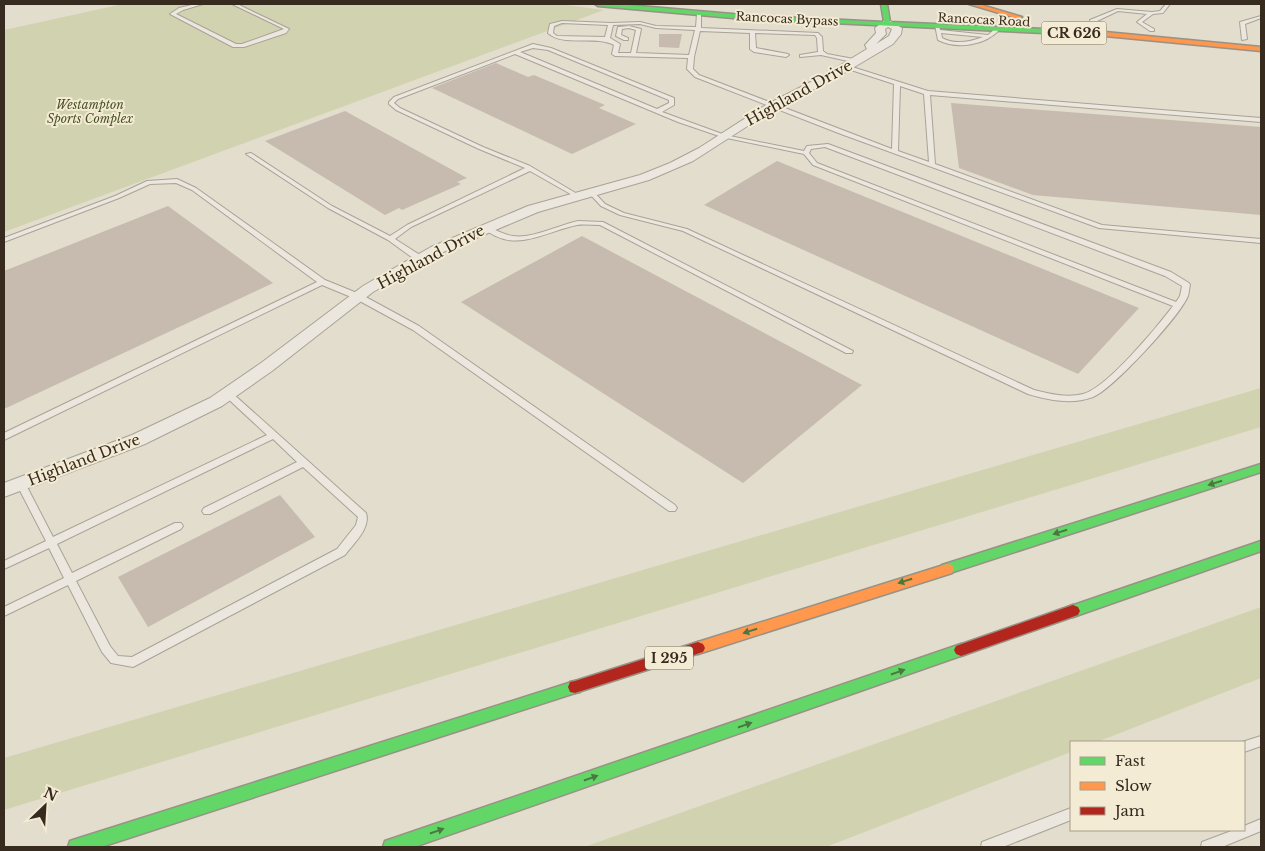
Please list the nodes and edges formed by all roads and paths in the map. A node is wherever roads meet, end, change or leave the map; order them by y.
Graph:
1 (200, 4) edge
2 (234, 4) edge
3 (598, 4) edge
4 (662, 4) edge
5 (972, 4) edge
6 (1168, 4) edge
7 (1152, 13) junction
8 (699, 14) junction
9 (885, 14) edge
10 (1261, 17) edge
11 (611, 24) junction
12 (1065, 24) junction
13 (1093, 26) junction
14 (698, 29) junction
15 (998, 29) junction
16 (1152, 30) junction
17 (752, 31) junction
18 (938, 31) junction
19 (955, 37) dead end
20 (984, 37) junction
21 (969, 38) dead end
22 (607, 39) junction
23 (1244, 39) junction
24 (1261, 41) edge
25 (872, 49) junction
26 (1261, 49) edge
27 (515, 52) junction
28 (822, 53) junction
29 (622, 54) junction
30 (633, 55) junction
31 (786, 55) dead end
32 (802, 56) dead end
33 (691, 57) junction
34 (852, 64) junction
35 (897, 83) junction
36 (928, 93) junction
37 (774, 106) junction
38 (657, 112) junction
39 (1261, 120) edge
40 (724, 136) junction
41 (895, 152) junction
42 (806, 153) junction
43 (250, 154) dead end
44 (932, 165) junction
45 (530, 168) junction
46 (583, 193) junction
47 (485, 227) junction
48 (390, 239) junction
49 (4, 240) edge
50 (1261, 241) edge
51 (420, 260) junction
52 (322, 282) junction
53 (359, 297) junction
54 (1176, 305) junction
55 (849, 352) dead end
56 (228, 394) junction
57 (274, 435) junction
58 (4, 437) edge
59 (304, 462) junction
60 (1261, 468) edge
61 (21, 483) junction
62 (4, 490) edge
63 (672, 508) dead end
64 (207, 511) dead end
65 (178, 526) dead end
66 (50, 541) junction
67 (1261, 546) edge
68 (4, 565) edge
69 (70, 580) junction
70 (4, 612) edge
71 (1261, 740) edge
72 (1245, 747) edge
73 (1070, 814) edge
74 (1261, 824) edge
75 (1245, 831) edge
76 (1245, 831) edge
77 (76, 847) edge
78 (391, 847) edge
79 (987, 847) edge
80 (1207, 847) edge

1 - 2 lane
3 - 8 main road, Rancocas Bypass / CR 626
4 - 9 main road, Rancocas Bypass / CR 626
5 - 12 main road
6 - 7 lane
7 - 13 lane
7 - 16 lane
8 - 9 main road, Rancocas Bypass / CR 626
8 - 14 lane
9 - 12 main road, Rancocas Road / CR 626
9 - 18 main road, Rancocas Road / CR 626
9 - 25 street, Highland Drive
9 - 25 street, Highland Drive
10 - 23 lane
11 - 14 lane
11 - 22 lane
11 - 22 lane
12 - 13 main road, Rancocas Road / CR 626
13 - 16 main road, Rancocas Road / CR 626
14 - 17 lane
14 - 33 lane
15 - 18 main road, Rancocas Road / CR 626
15 - 20 lane
15 - 26 main road, Rancocas Road / CR 626
16 - 23 main road, Rancocas Road / CR 626
17 - 28 lane
17 - 31 lane
18 - 19 lane
18 - 20 lane
18 - 20 lane
20 - 21 lane
22 - 29 lane
23 - 24 main road, Rancocas Road / CR 626
25 - 34 street, Highland Drive
27 - 38 lane
27 - 38 lane
27 - 45 lane
28 - 32 lane
28 - 34 lane
29 - 30 lane
29 - 30 lane
30 - 33 lane
33 - 37 lane
34 - 35 lane
34 - 37 street, Highland Drive
35 - 36 lane
35 - 41 lane
36 - 39 lane
36 - 44 lane
37 - 40 street, Highland Drive
37 - 41 lane
38 - 40 lane
40 - 42 lane
40 - 46 street, Highland Drive
41 - 44 lane
42 - 54 lane
42 - 54 lane
43 - 48 lane
44 - 50 lane
45 - 46 lane
45 - 48 lane
46 - 47 street, Highland Drive
46 - 54 lane
47 - 51 street, Highland Drive
47 - 55 lane
48 - 51 lane
49 - 52 lane
51 - 53 street, Highland Drive
52 - 53 lane
52 - 58 lane
53 - 56 street, Highland Drive
53 - 63 lane
56 - 57 lane
56 - 61 street, Highland Drive
57 - 59 lane
57 - 66 lane
59 - 64 lane
59 - 69 lane
60 -> 77 main road, I 295
61 - 62 street, Highland Drive
61 - 66 lane
65 - 69 lane
66 - 68 lane
66 - 69 lane
78 -> 67 main road
69 - 70 lane
71 - 72 lane
73 - 79 lane
74 - 75 lane
76 - 80 lane

